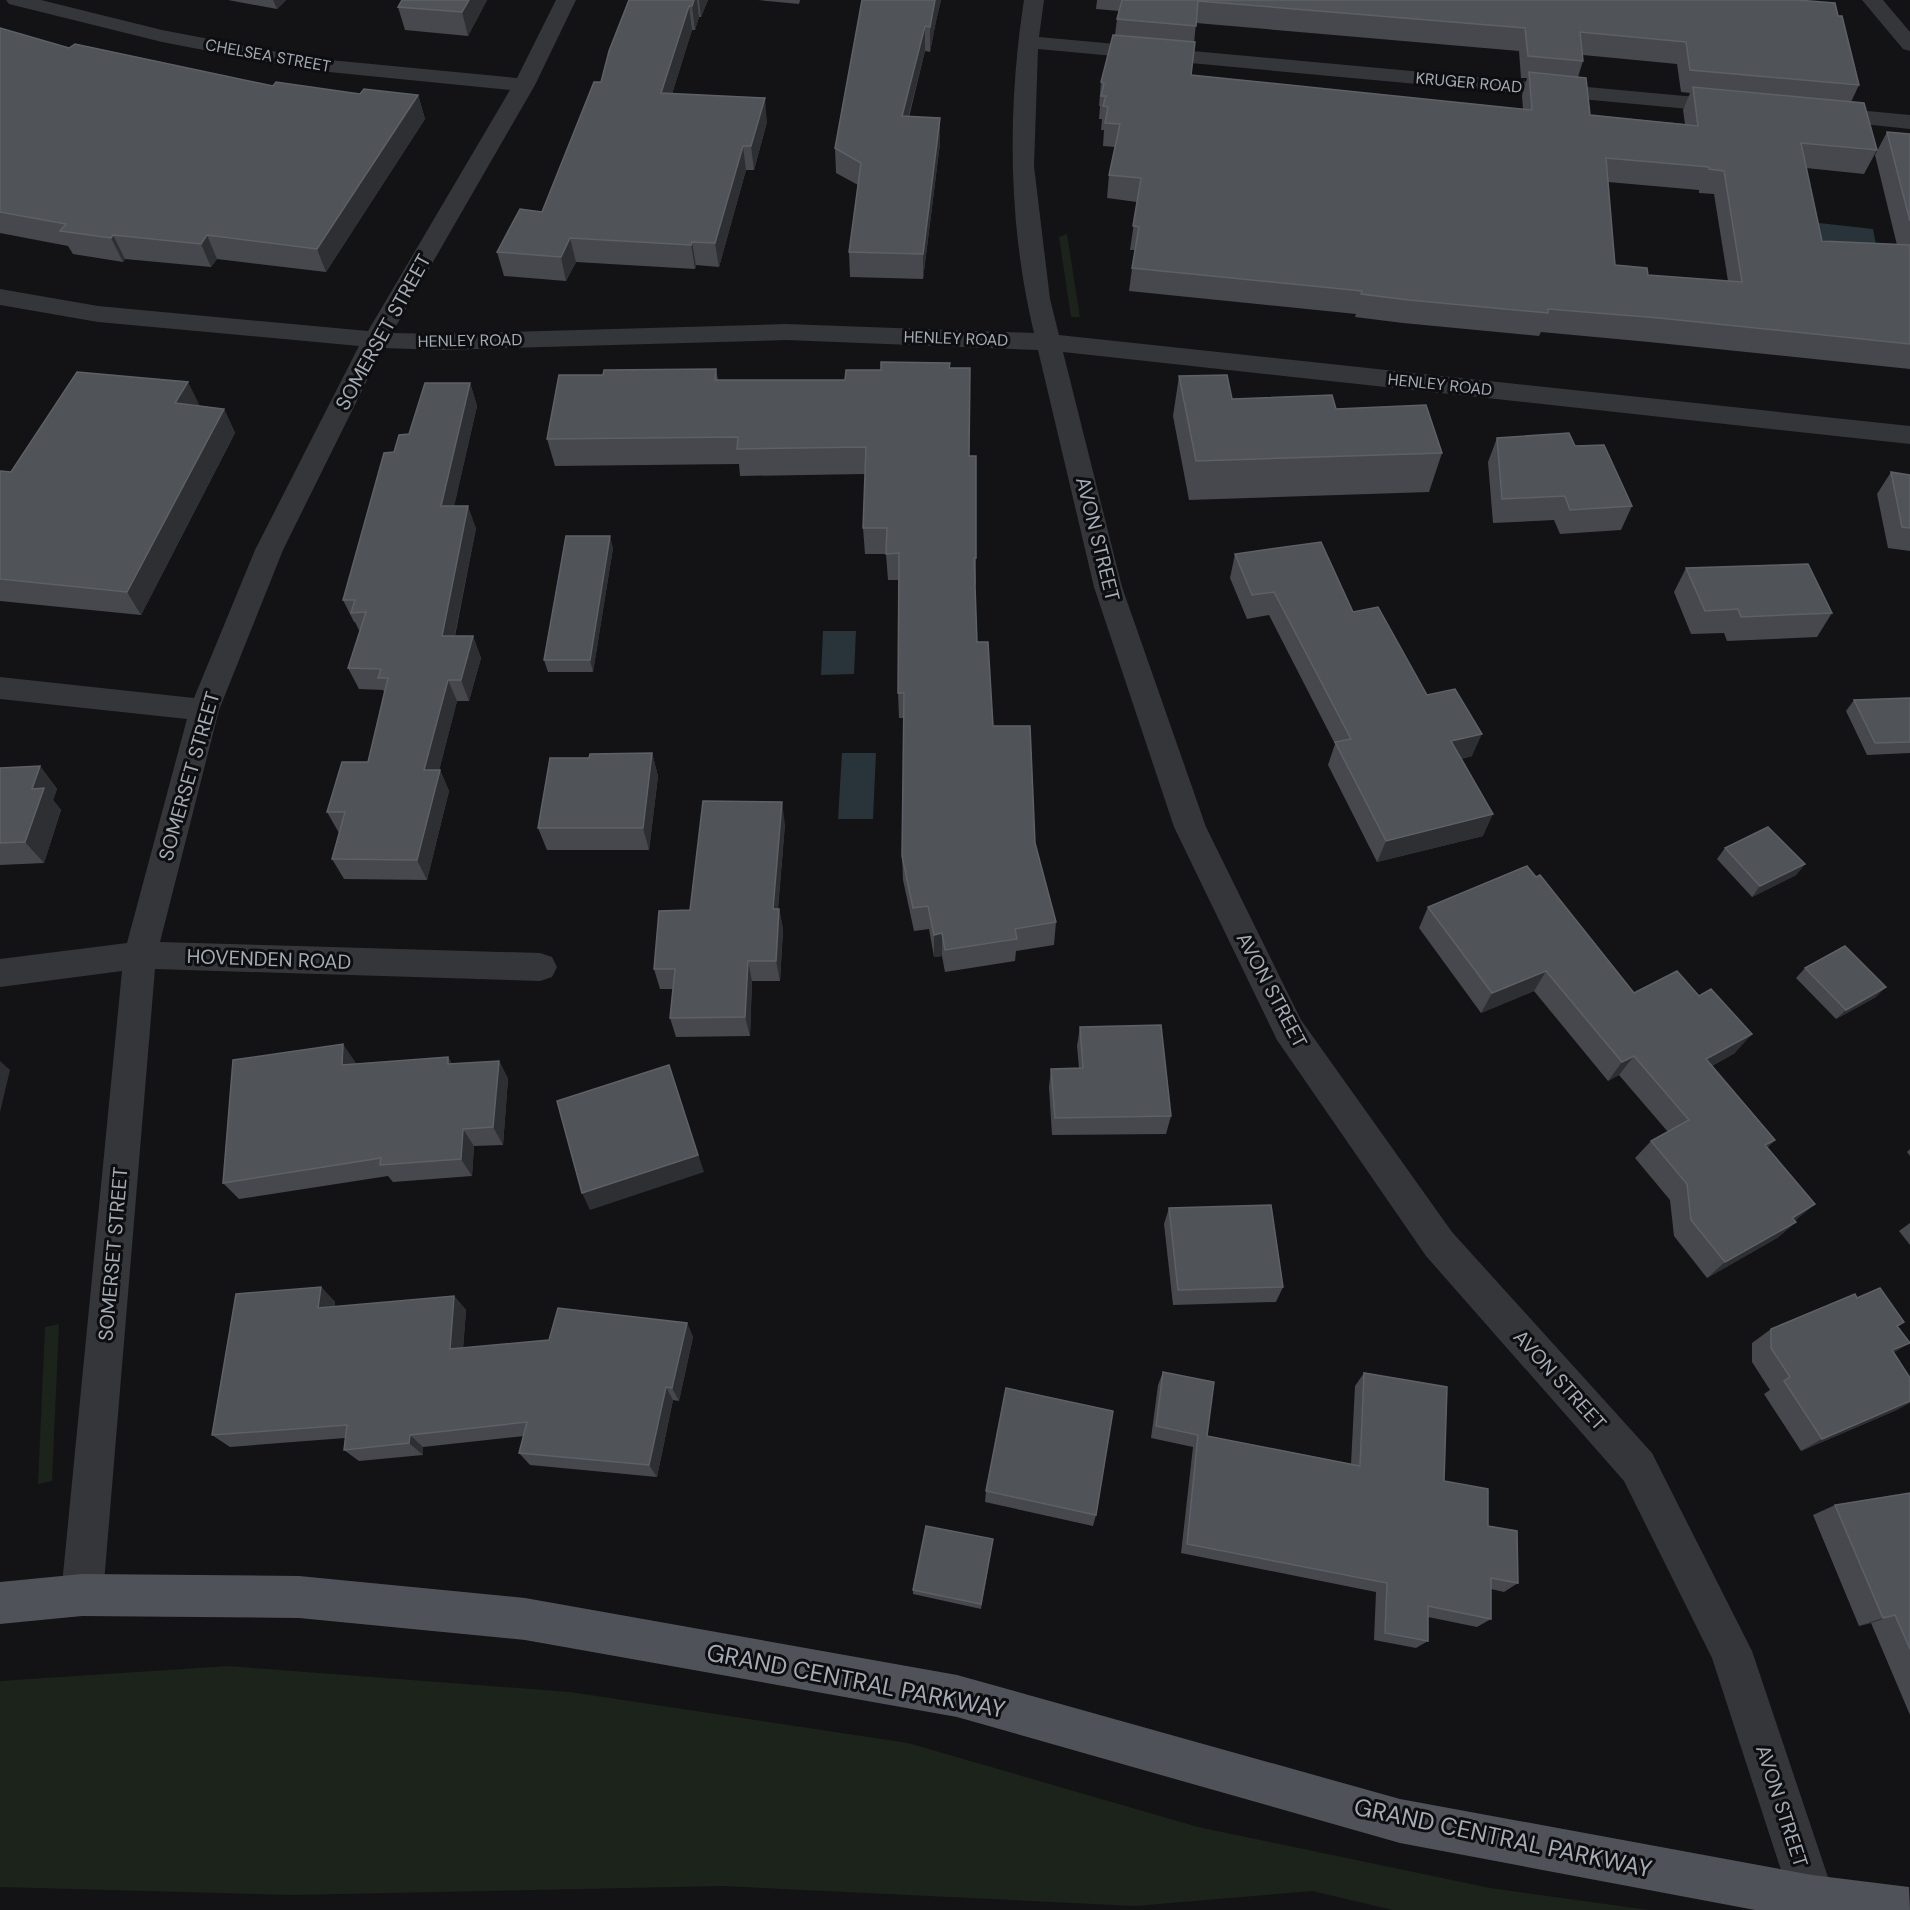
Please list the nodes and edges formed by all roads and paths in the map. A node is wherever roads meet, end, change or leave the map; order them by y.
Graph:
1 (16, 0) edge
2 (566, 0) edge
3 (1034, 0) edge
4 (1872, 0) edge
5 (1028, 42) junction
6 (1910, 45) edge
7 (524, 85) junction
8 (1755, 108) edge
9 (1802, 112) edge
10 (1910, 122) edge
11 (0, 297) edge
12 (375, 339) junction
13 (1048, 342) junction
14 (1910, 435) edge
15 (0, 688) edge
16 (204, 710) junction
17 (140, 955) junction
18 (540, 967) dead end
19 (0, 973) edge
20 (82, 1595) junction
21 (0, 1603) edge
22 (1812, 1898) junction
23 (1909, 1910) edge

1 - 7 street, CHELSEA STREET
2 - 7 street, SOMERSET STREET
3 - 5 street, AVON STREET
4 - 6 street
5 - 8 street, KRUGER ROAD
5 - 13 street, AVON STREET
7 - 12 street, SOMERSET STREET
9 - 10 street
11 - 12 street, HENLEY ROAD
12 - 13 street, HENLEY ROAD
12 - 16 street, SOMERSET STREET
13 - 14 street, HENLEY ROAD
13 - 22 street, AVON STREET
15 - 16 street
16 - 17 street, SOMERSET STREET
17 - 18 street, HOVENDEN ROAD
17 - 19 street, HOVENDEN ROAD
17 - 20 street, SOMERSET STREET
20 - 21 main road, GRAND CENTRAL PARKWAY
20 - 22 main road, GRAND CENTRAL PARKWAY
22 - 23 main road, GRAND CENTRAL PARKWAY

